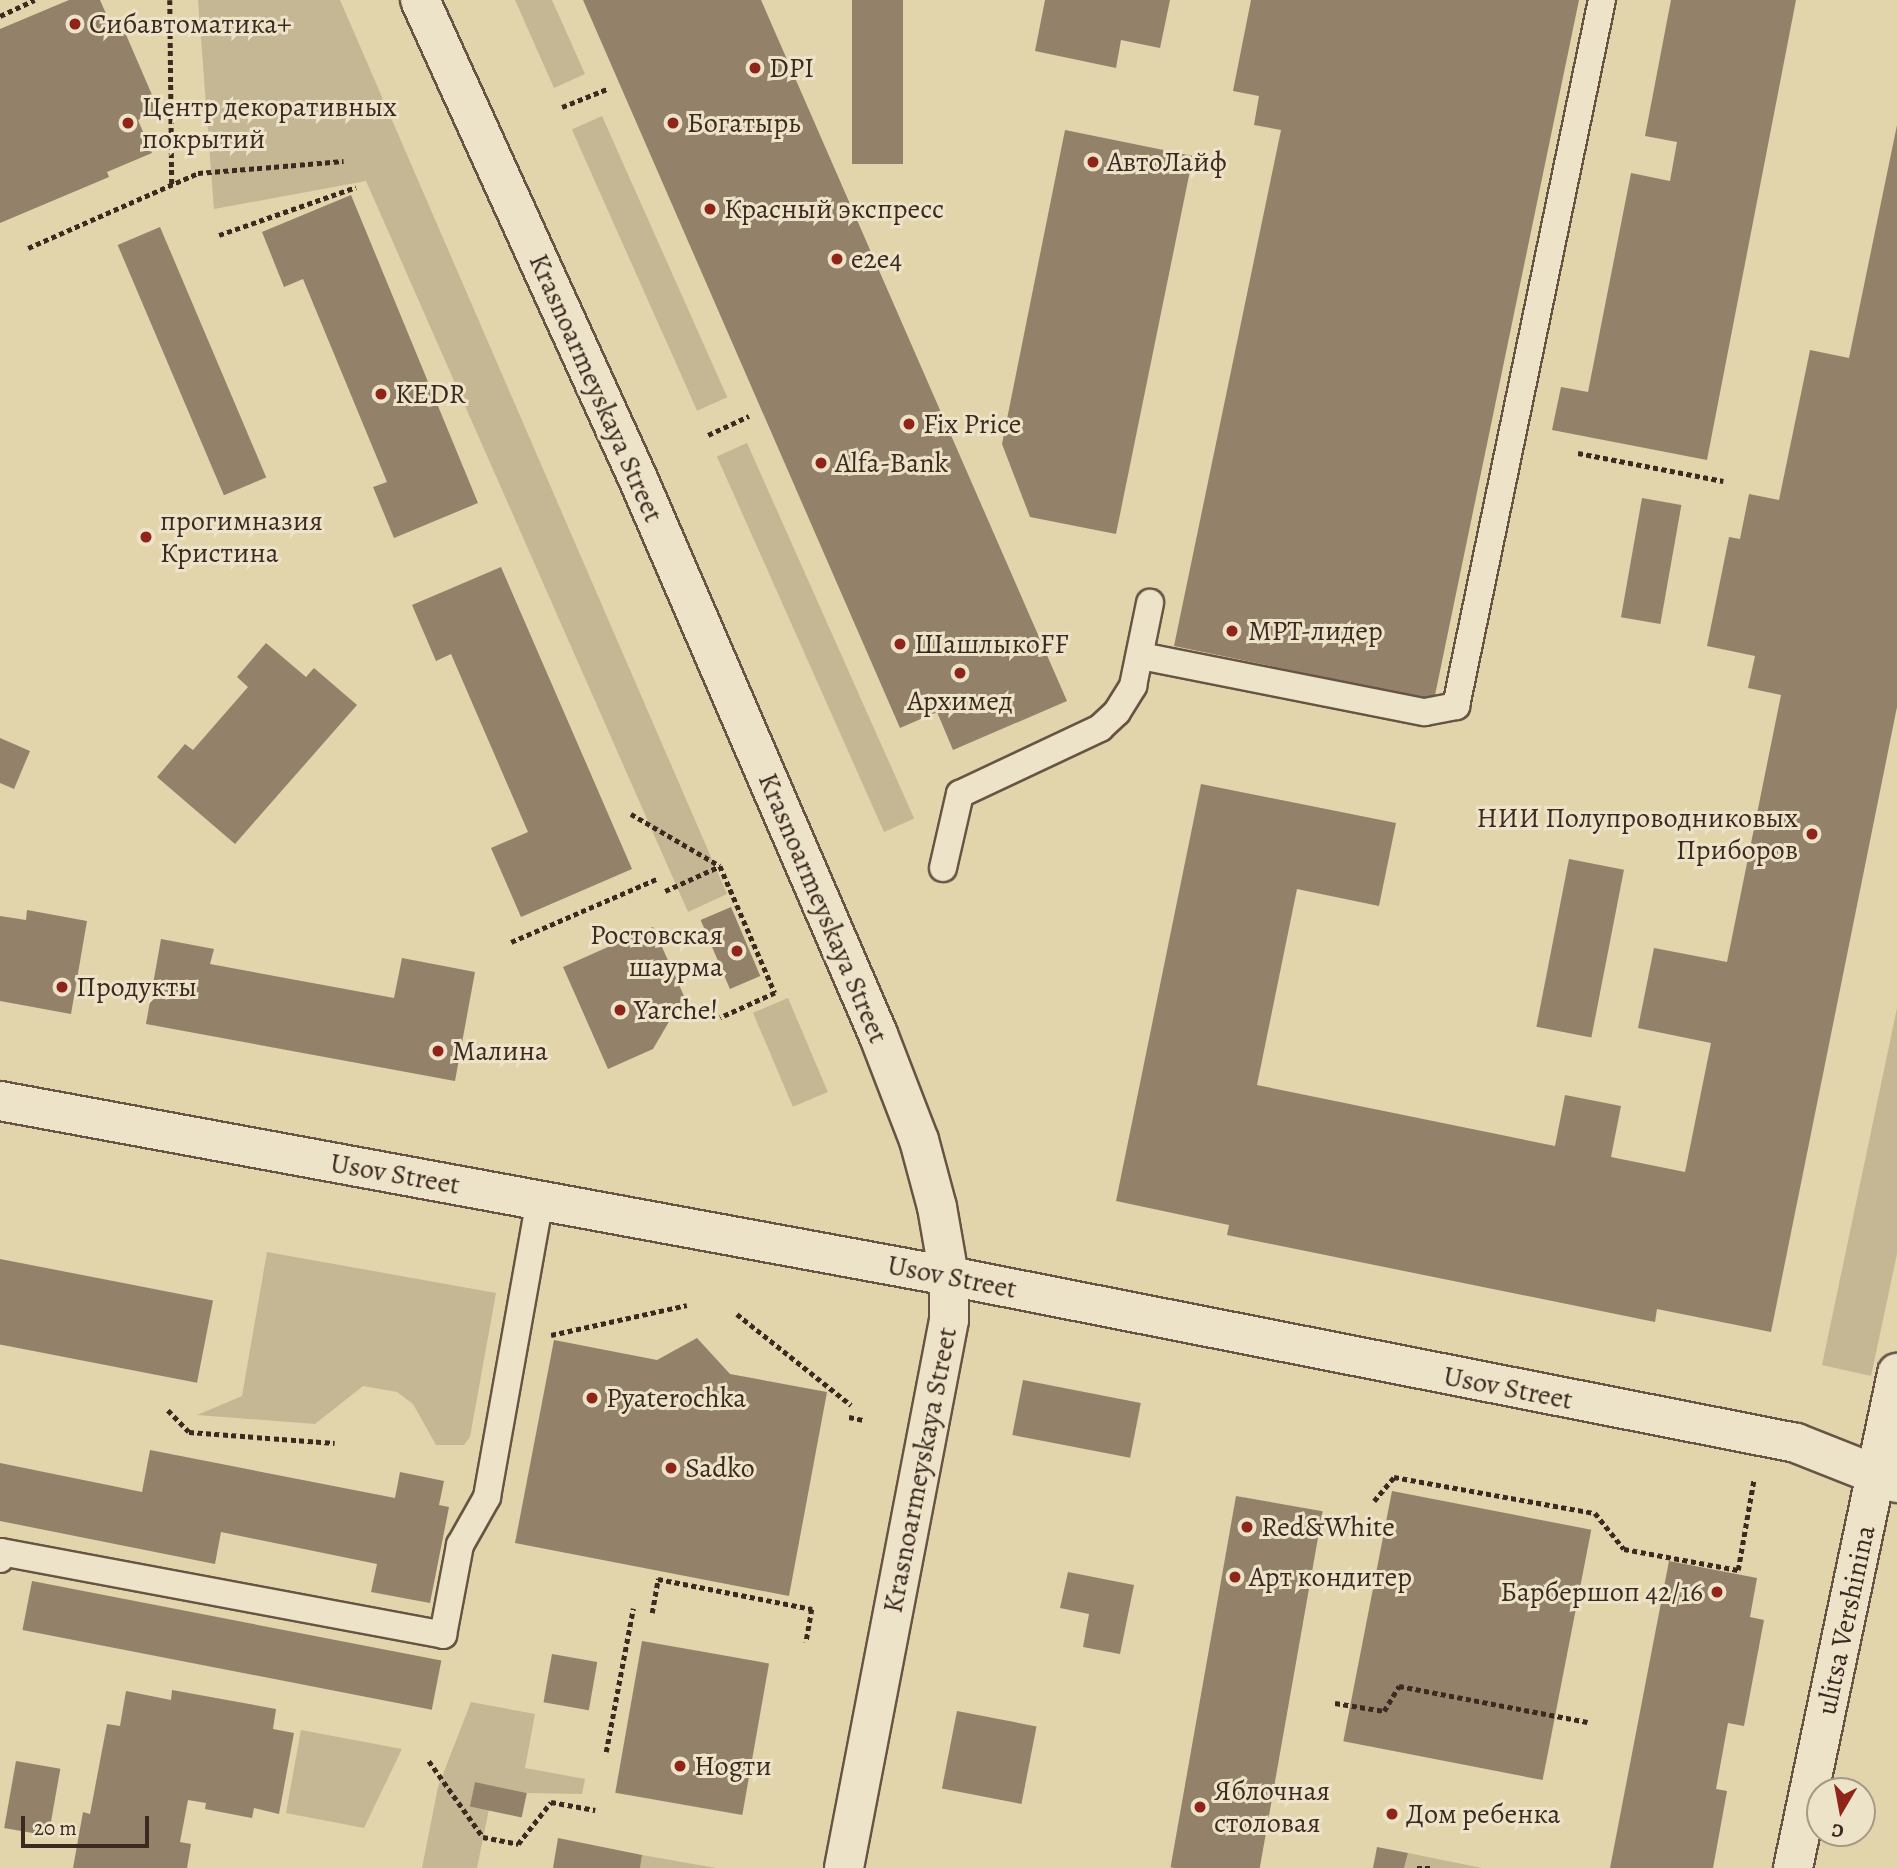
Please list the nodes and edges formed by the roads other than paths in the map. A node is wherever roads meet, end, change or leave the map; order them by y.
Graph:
1 (421, 0) edge
2 (1601, 0) edge
3 (1150, 603) dead end
4 (1141, 656) junction
5 (943, 868) dead end
6 (0, 1101) edge
7 (540, 1200) junction
8 (949, 1276) junction
9 (1897, 1373) edge
10 (1886, 1478) edge
11 (0, 1559) edge
12 (844, 1868) edge
13 (1793, 1868) edge

1 - 8 main road, Krasnoarmeyskaya Street
2 - 4 lane
3 - 4 lane
4 - 5 lane
6 - 7 main road, Usov Street
7 - 8 main road, Usov Street
7 - 11 lane
8 - 10 main road, Usov Street
8 - 12 main road, Krasnoarmeyskaya Street
9 - 10 main road, ulitsa Vershinina
10 - 13 main road, ulitsa Vershinina

